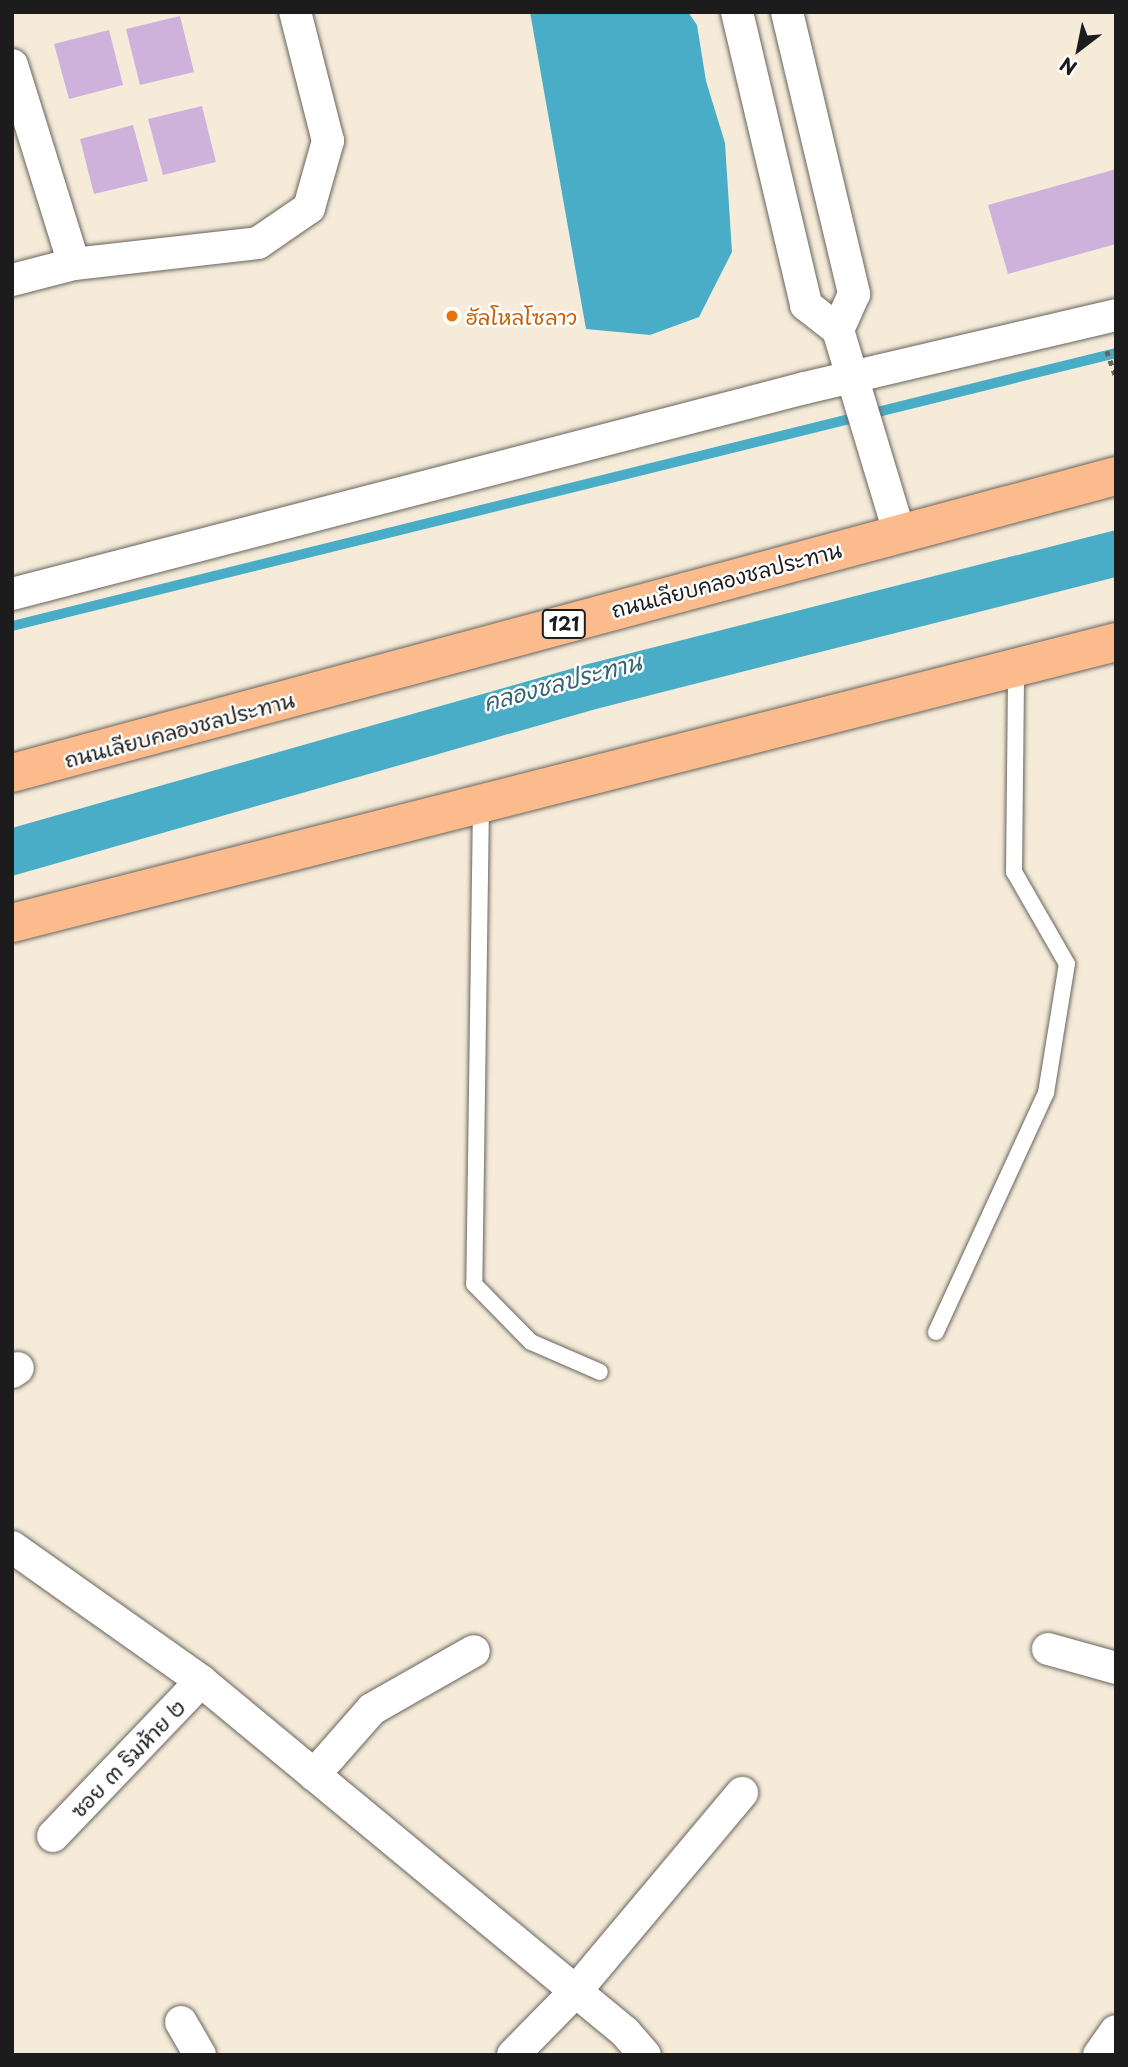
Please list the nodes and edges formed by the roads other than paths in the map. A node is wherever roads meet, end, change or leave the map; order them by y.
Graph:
1 (295, 12) edge
2 (737, 12) edge
3 (787, 12) edge
4 (12, 65) edge
5 (811, 114) junction
6 (764, 126) junction
7 (74, 264) junction
8 (12, 280) edge
9 (1116, 315) edge
10 (838, 330) junction
11 (854, 384) junction
12 (1116, 475) edge
13 (896, 523) junction
14 (12, 594) edge
15 (1116, 642) edge
16 (1016, 667) junction
17 (12, 774) edge
18 (481, 802) junction
19 (12, 923) edge
20 (936, 1332) dead end
21 (600, 1372) dead end
22 (12, 1547) edge
23 (1048, 1649) dead end
24 (474, 1651) dead end
25 (1116, 1668) edge
26 (201, 1681) junction
27 (314, 1774) junction
28 (742, 1793) dead end
29 (53, 1836) dead end
30 (575, 1992) junction
31 (181, 2022) dead end
32 (1116, 2031) edge
33 (200, 2055) edge
34 (513, 2055) edge
35 (646, 2055) edge
36 (1099, 2055) edge

1 - 7 street
2 - 6 street
3 - 5 street
4 - 7 street
5 - 6 street
5 - 10 street
6 - 10 street
7 - 8 street
9 - 11 street
10 - 11 street
11 - 13 street
11 - 14 street
12 - 13 main road, ถนนเลียบคลองชลประทาน / 121
13 - 17 main road, ถนนเลียบคลองชลประทาน / 121
15 - 16 main road
16 - 18 main road
16 - 20 lane
18 - 19 main road
18 - 21 lane
22 - 26 street
23 - 25 street
24 - 27 street
26 - 27 street
26 - 29 street, ซอย ๓ ริมห้าย ๒
27 - 30 street
28 - 30 street
30 - 34 street
30 - 35 street
31 - 33 street
32 - 36 street

